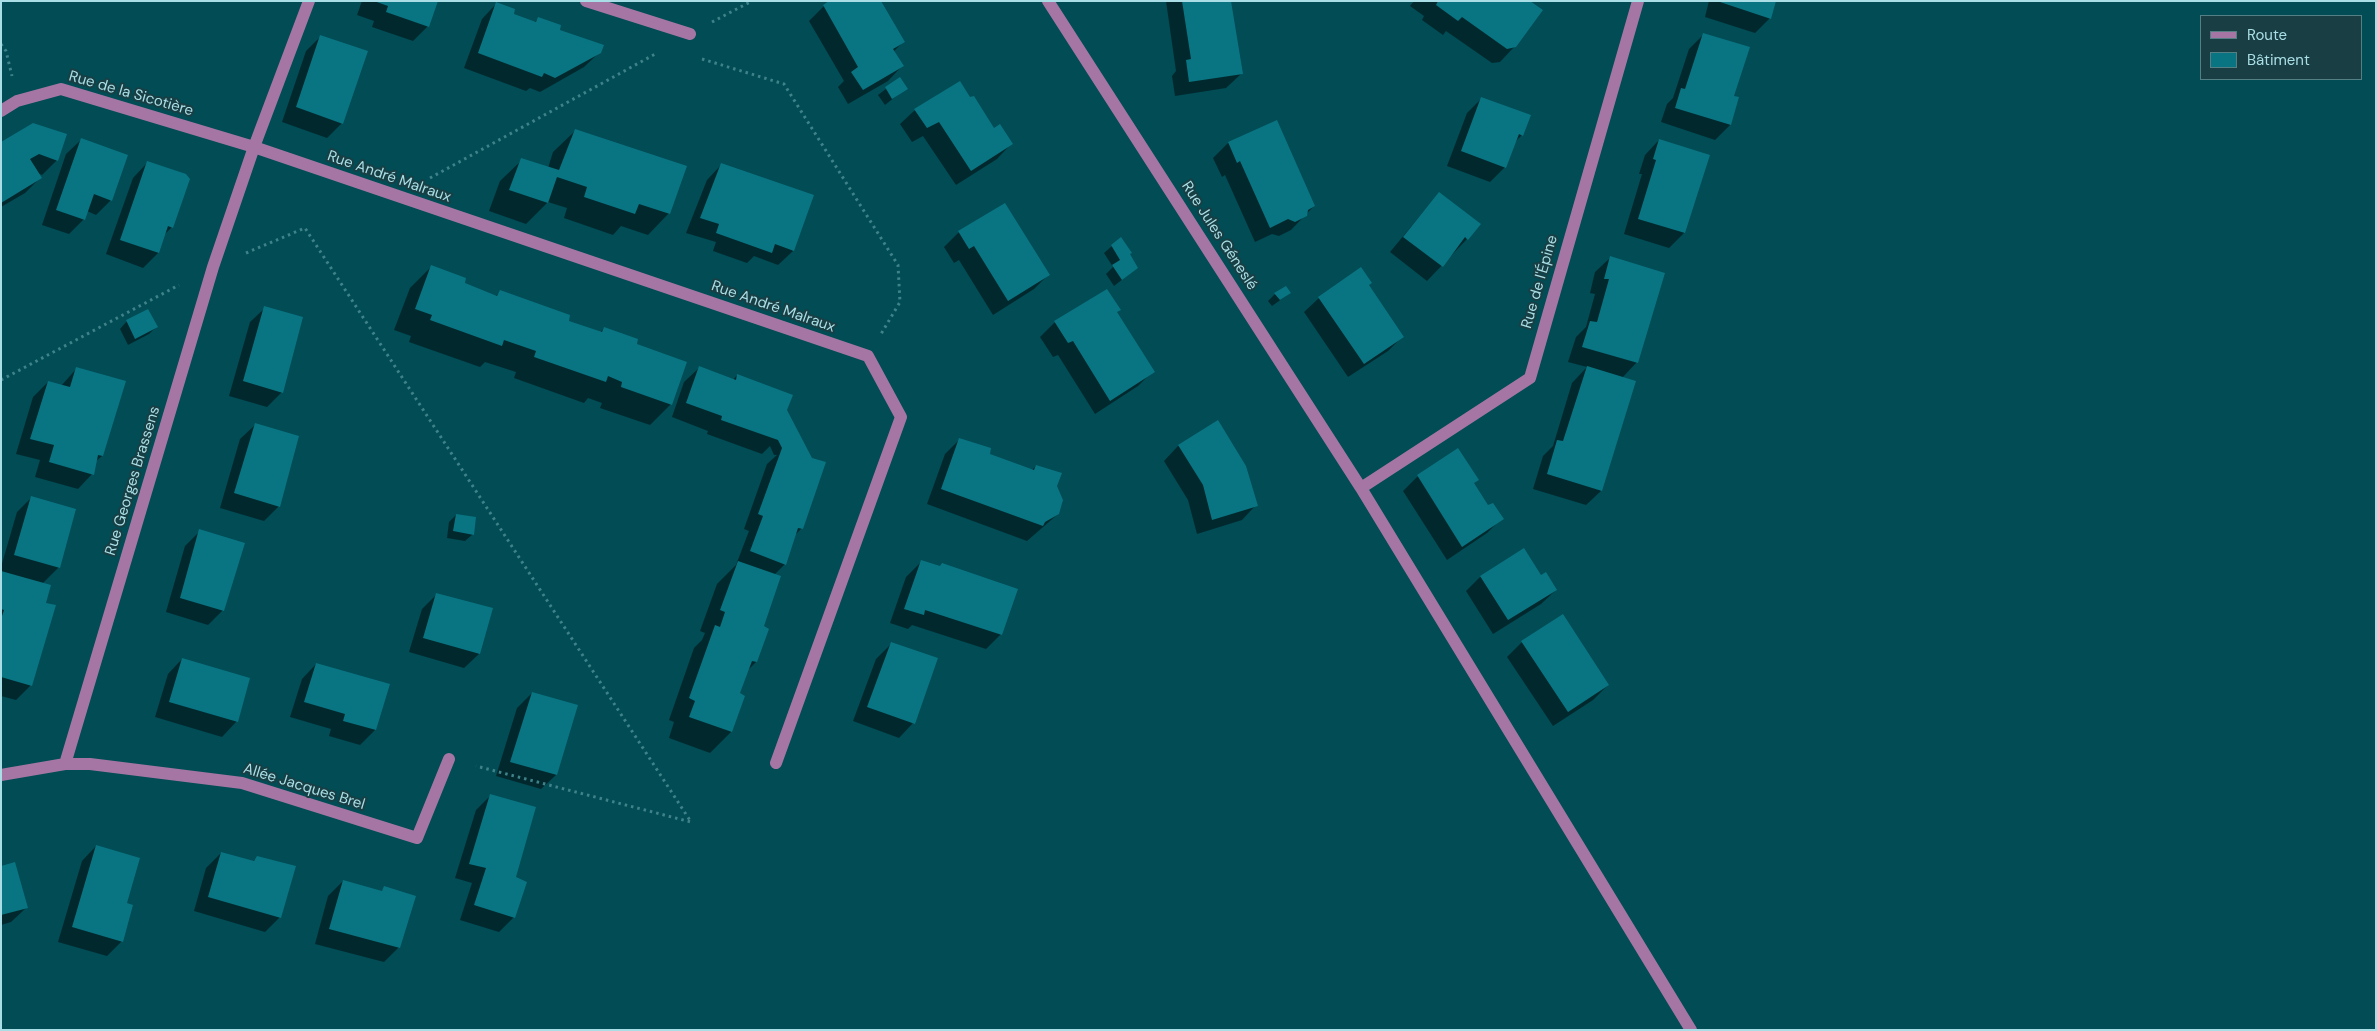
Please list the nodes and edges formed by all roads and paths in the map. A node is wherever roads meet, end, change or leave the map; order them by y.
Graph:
1 (308, 1) edge
2 (586, 1) edge
3 (752, 1) edge
4 (1048, 1) edge
5 (1638, 1) edge
6 (690, 34) junction
7 (1, 44) edge
8 (693, 56) dead end
9 (17, 101) junction
10 (1, 111) edge
11 (254, 147) junction
12 (396, 197) junction
13 (213, 267) junction
14 (868, 356) junction
15 (1, 380) edge
16 (1361, 488) junction
17 (449, 759) joint
18 (776, 763) dead end
19 (66, 764) junction
20 (1, 775) edge
21 (1691, 1030) edge

1 - 11 street, Rue Georges Brassens
2 - 6 street
3 - 6 path
4 - 16 street, Rue Jules Géneslé
5 - 16 street, Rue de l'Épine
6 - 12 path
7 - 9 path
8 - 14 path
9 - 10 street, Rue de la Sicotière
9 - 11 street, Rue de la Sicotière
11 - 12 street, Rue André Malraux
11 - 13 street, Rue Georges Brassens
12 - 14 street, Rue André Malraux
13 - 15 path
13 - 17 path
13 - 19 street, Rue Georges Brassens
14 - 18 street
16 - 21 street, Rue Jules Géneslé
17 - 19 street, Allée Jacques Brel
19 - 20 street

